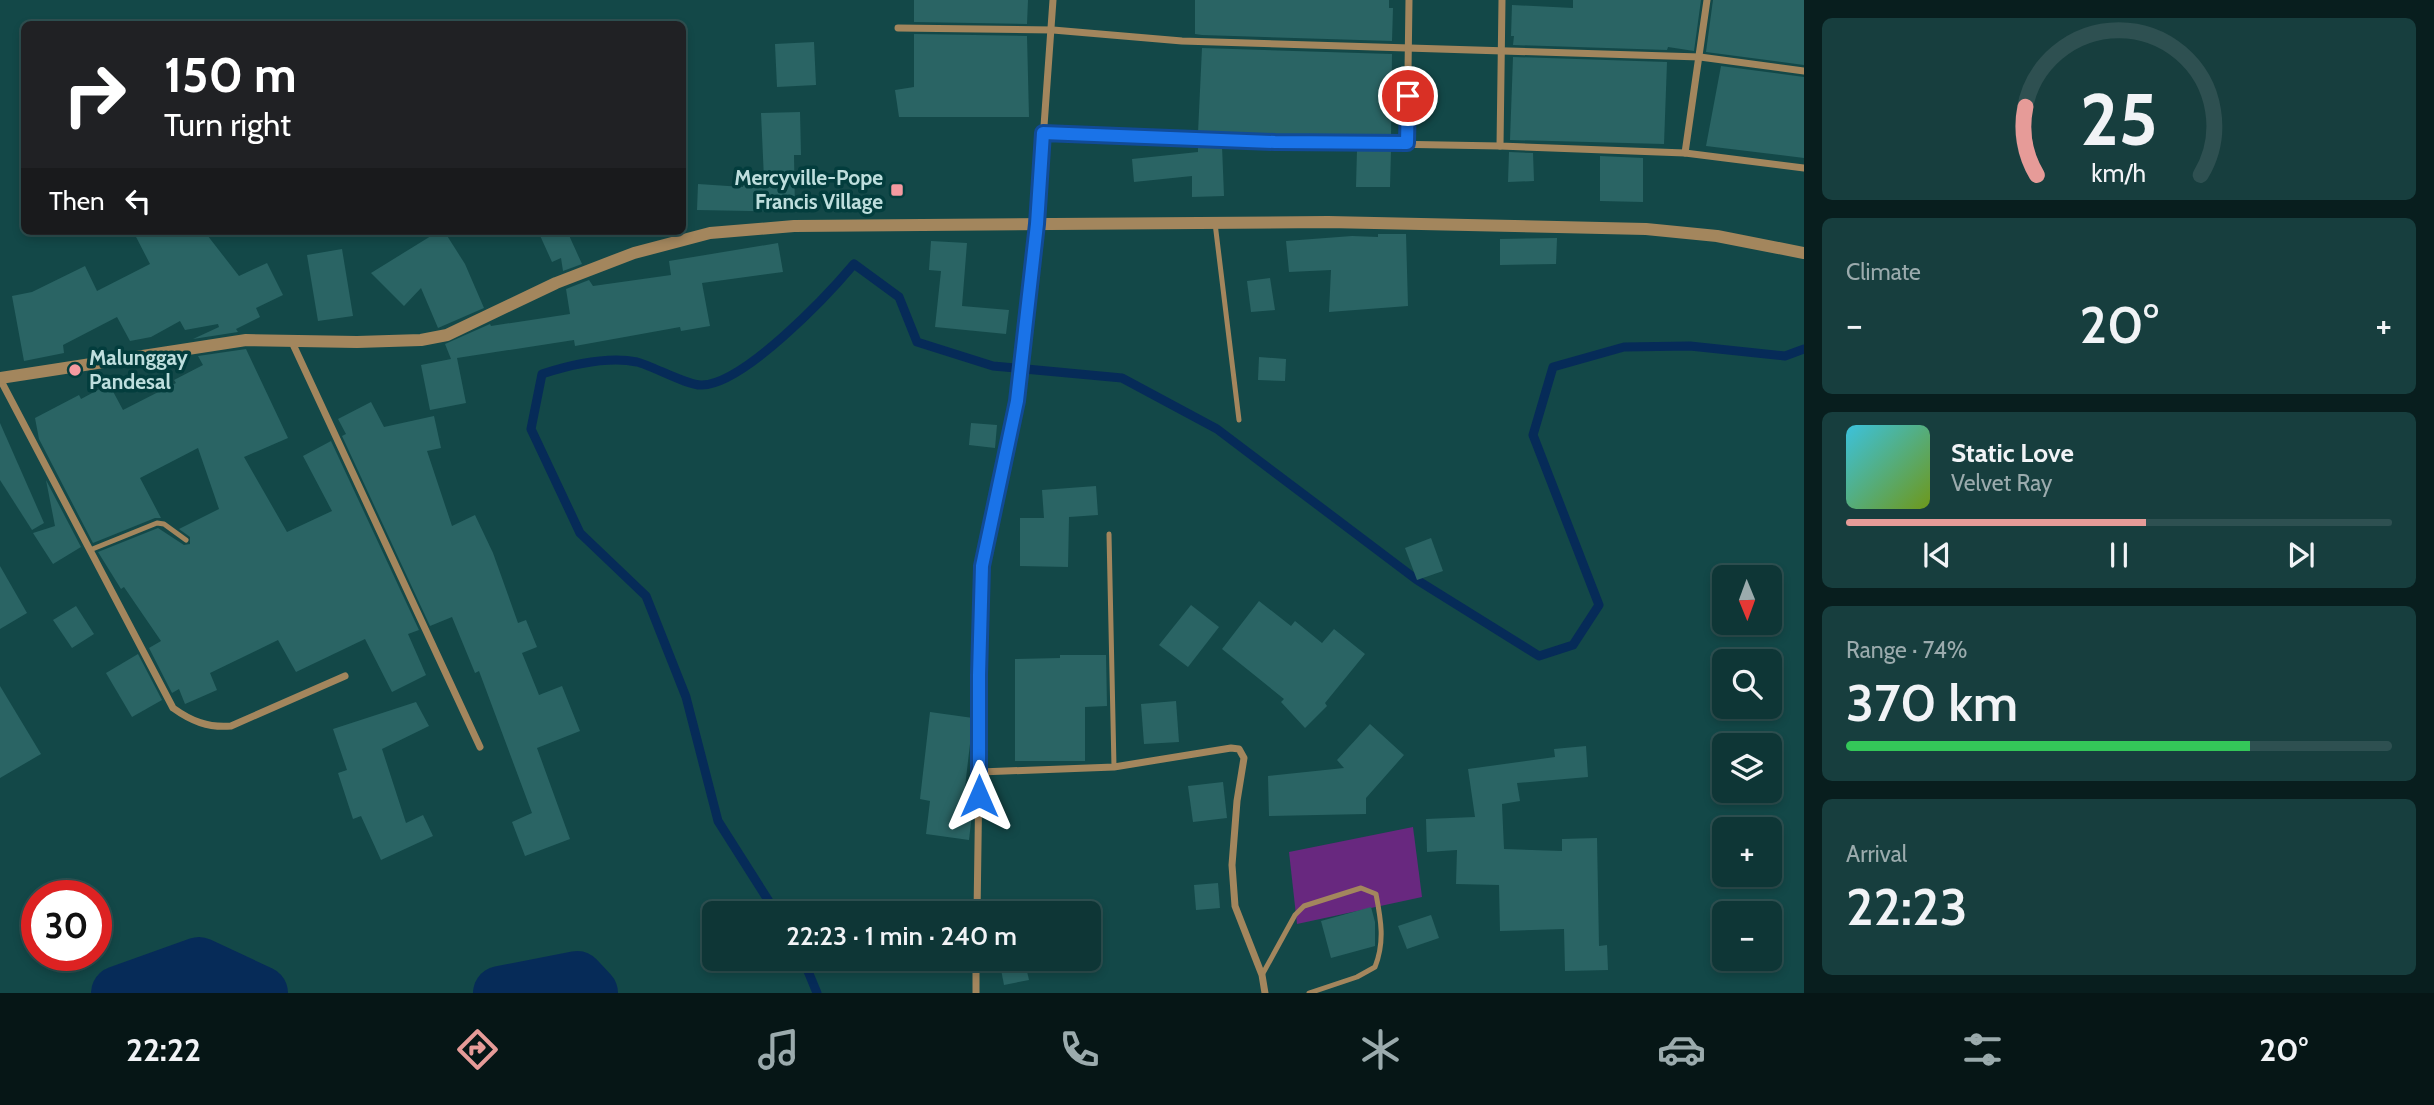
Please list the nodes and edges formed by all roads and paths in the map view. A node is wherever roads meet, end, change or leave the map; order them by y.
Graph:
1 (1054, 0) edge
2 (1409, 0) edge
3 (1502, 0) edge
4 (1707, 0) edge
5 (898, 28) dead end
6 (1053, 30) junction
7 (1408, 48) junction
8 (1501, 49) junction
9 (1700, 57) junction
10 (1804, 71) edge
11 (1043, 133) junction
12 (1407, 143) junction
13 (1500, 146) junction
14 (1685, 153) junction
15 (1804, 168) edge
16 (1215, 223) junction
17 (1037, 224) junction
18 (1804, 253) edge
19 (291, 340) junction
20 (0, 379) edge
21 (1239, 420) dead end
22 (1109, 534) dead end
23 (186, 540) dead end
24 (90, 550) junction
25 (345, 676) dead end
26 (480, 747) dead end
27 (1114, 767) junction
28 (980, 772) junction
29 (977, 901) edge
30 (976, 971) edge
31 (1262, 975) junction
32 (976, 993) edge
33 (1265, 993) edge
34 (1309, 993) edge

1 - 6 street
2 - 7 street
3 - 8 street
4 - 9 street
5 - 6 street
6 - 7 street
6 - 11 street
7 - 8 street
7 - 12 street
8 - 9 street
8 - 13 street
9 - 10 street
9 - 14 street
11 - 12 street
11 - 17 street
12 - 13 street
13 - 14 street
14 - 15 street
16 - 17 street
16 - 18 street
16 - 21 lane
17 - 19 street
17 - 28 street
19 - 20 street
19 - 26 street
20 - 24 street
22 - 27 lane
23 - 24 lane
24 - 25 street
27 - 28 street
27 - 31 street
28 - 29 street
30 - 32 street
31 - 33 street
31 - 34 lane

